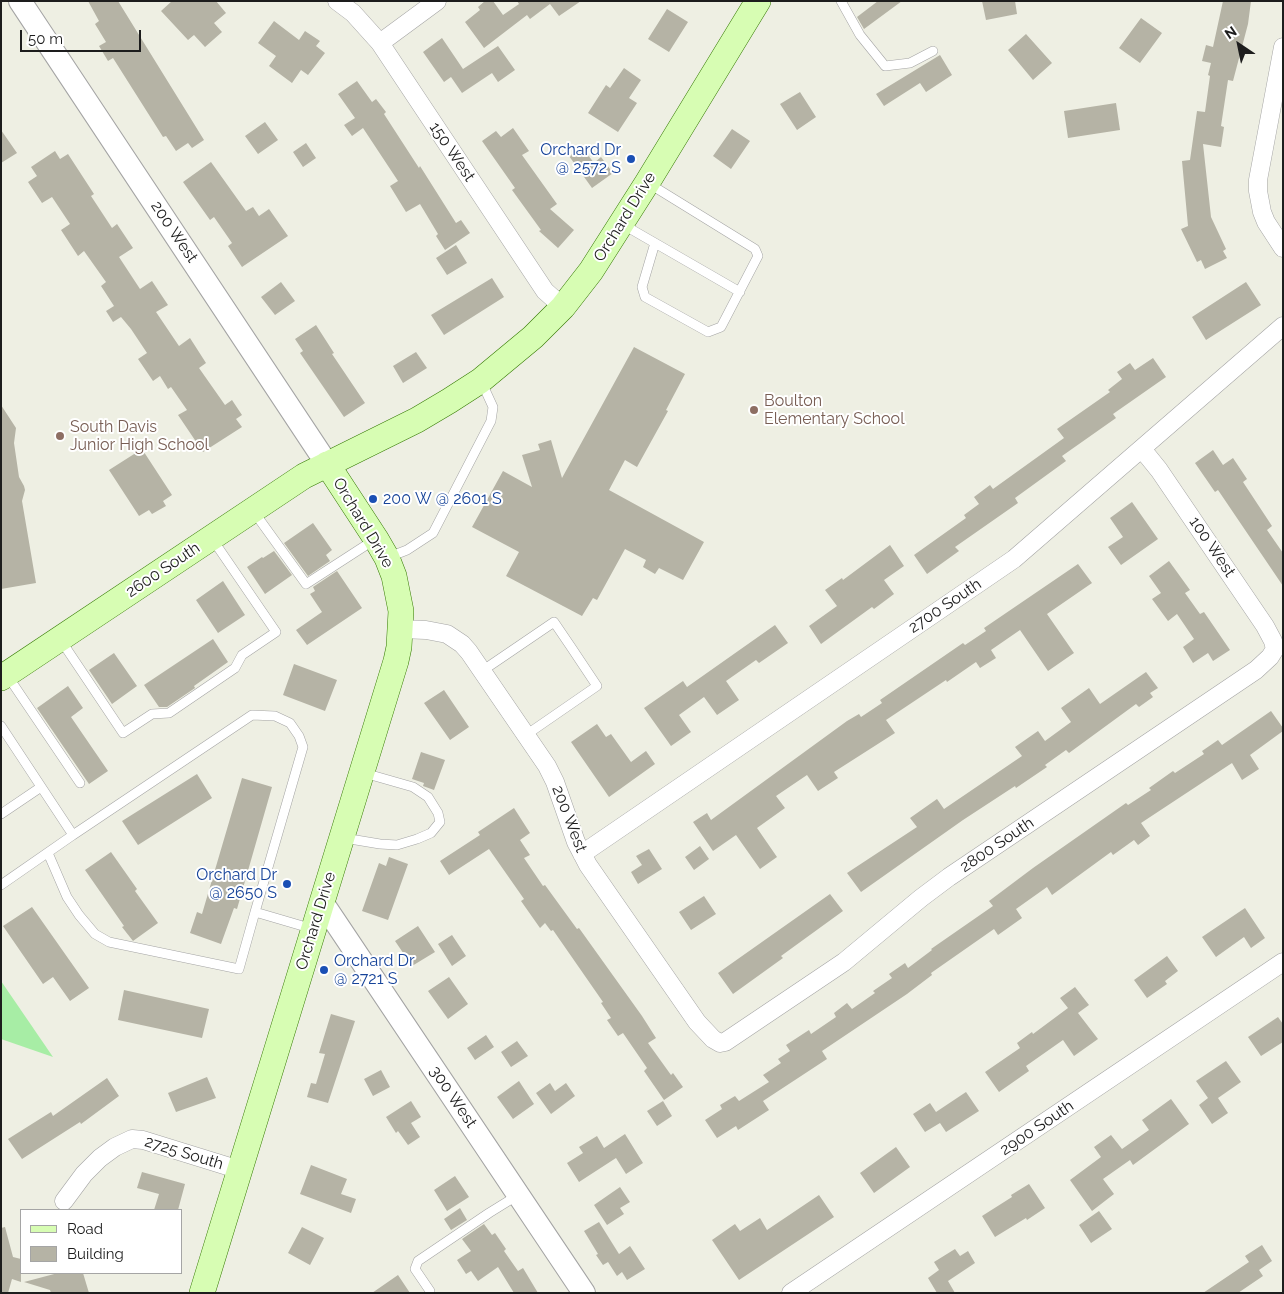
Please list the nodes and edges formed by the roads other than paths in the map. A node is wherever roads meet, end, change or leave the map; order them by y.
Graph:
1 (20, 1) edge
2 (337, 1) edge
3 (437, 1) edge
4 (758, 1) edge
5 (841, 1) edge
6 (380, 43) junction
7 (1283, 47) edge
8 (933, 51) dead end
9 (648, 183) junction
10 (621, 224) junction
11 (655, 244) junction
12 (1283, 248) edge
13 (740, 292) junction
14 (563, 307) junction
15 (1283, 326) edge
16 (480, 381) junction
17 (1142, 449) junction
18 (327, 464) junction
19 (252, 510) junction
20 (211, 538) junction
21 (382, 548) junction
22 (400, 629) junction
23 (60, 639) junction
24 (1275, 649) joint
25 (482, 671) junction
26 (4, 677) edge
27 (1, 726) edge
28 (526, 735) junction
29 (362, 772) junction
30 (80, 783) dead end
31 (41, 787) junction
32 (1, 814) edge
33 (73, 835) junction
34 (342, 838) junction
35 (48, 853) junction
36 (582, 854) junction
37 (1, 885) edge
38 (322, 902) junction
39 (255, 912) junction
40 (313, 929) junction
41 (1283, 962) edge
42 (720, 1043) joint
43 (240, 1170) junction
44 (518, 1195) junction
45 (64, 1201) dead end
46 (430, 1291) dead end
47 (202, 1293) edge
48 (584, 1293) edge
49 (791, 1293) edge

1 - 18 street, 200 West
2 - 6 street, 150 West
3 - 6 street
4 - 9 main road, Orchard Drive
5 - 8 lane
6 - 14 street, 150 West
7 - 12 street
9 - 10 main road, Orchard Drive
9 - 13 lane
10 - 11 lane
10 - 14 main road, Orchard Drive
11 - 13 lane
11 - 13 lane
14 - 16 main road, Orchard Drive
15 - 17 street, 2700 South
16 - 18 main road, Orchard Drive
16 - 21 lane
17 - 24 street, 100 West
17 - 36 street, 2700 South
18 - 19 main road, 2600 South
18 - 21 main road, Orchard Drive
19 - 20 main road, 2600 South
19 - 21 lane
20 - 23 main road, 2600 South
20 - 23 lane
21 - 22 main road, Orchard Drive
22 - 25 street, 200 West
22 - 29 main road, Orchard Drive
23 - 26 main road, 2600 South
24 - 42 street, 2800 South
25 - 28 street, 200 West
25 - 28 lane
26 - 30 lane
27 - 31 lane
28 - 36 street, 200 West
29 - 34 main road, Orchard Drive
29 - 34 lane
31 - 32 lane
31 - 33 lane
33 - 35 lane
33 - 39 lane
34 - 38 main road, Orchard Drive
35 - 37 lane
35 - 39 lane
36 - 42 street, 200 West
38 - 40 main road, Orchard Drive
38 - 44 street, 300 West
39 - 40 lane
40 - 43 main road, Orchard Drive
41 - 49 street, 2900 South
43 - 45 street, 2725 South
43 - 47 main road, Orchard Drive
44 - 46 lane
44 - 48 street, 300 West

